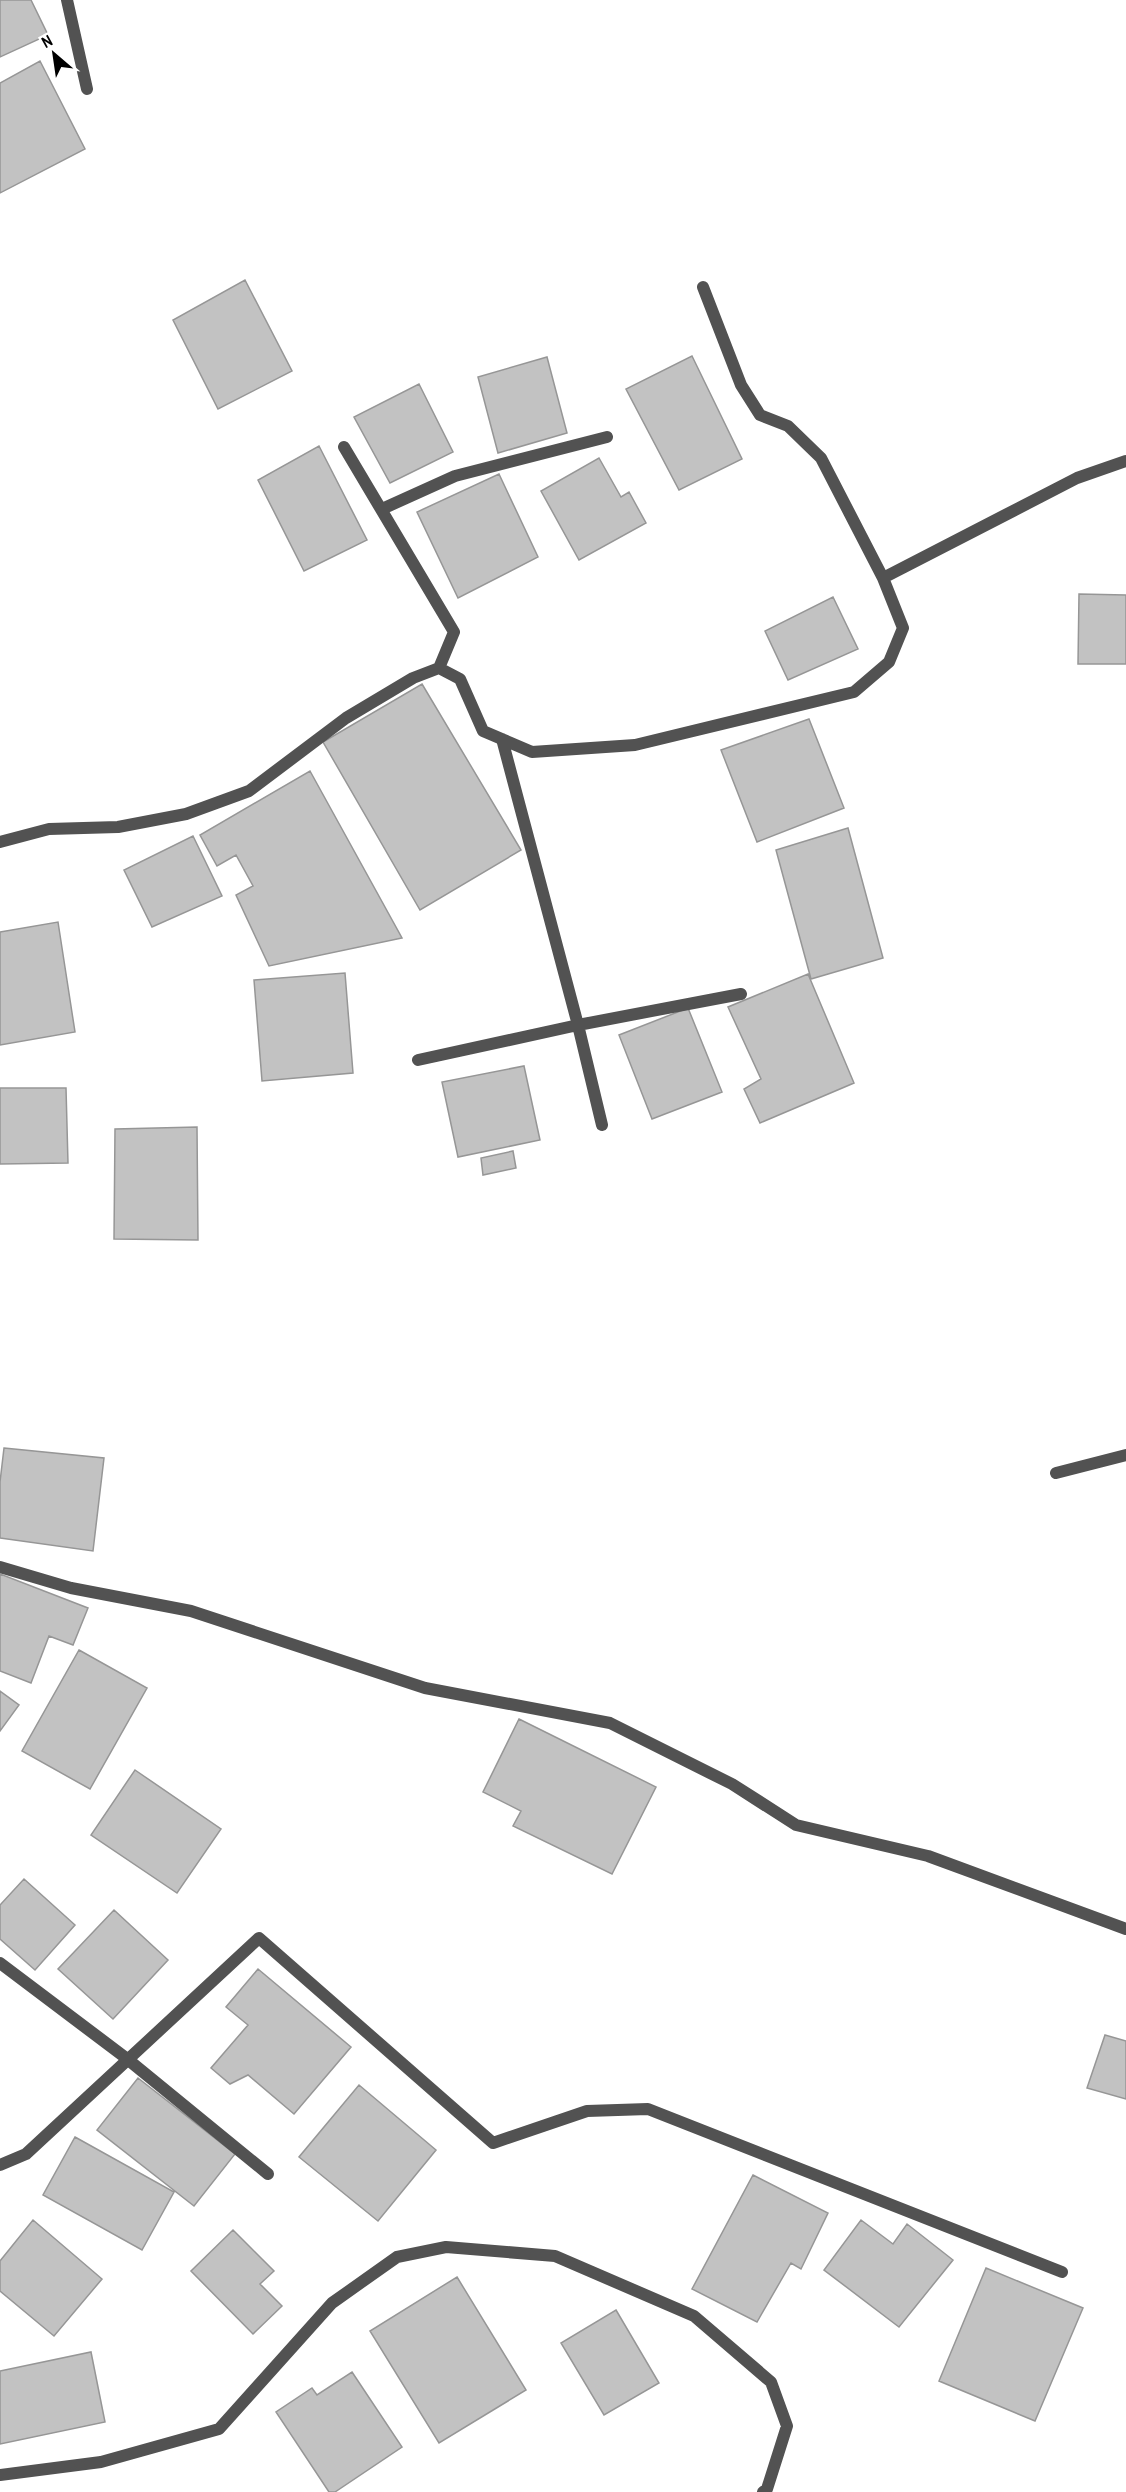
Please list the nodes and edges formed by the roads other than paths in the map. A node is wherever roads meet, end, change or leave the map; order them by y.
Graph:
1 (67, 0) edge
2 (87, 88) dead end
3 (703, 287) dead end
4 (607, 437) dead end
5 (344, 447) dead end
6 (1126, 461) edge
7 (382, 509) junction
8 (883, 578) junction
9 (439, 668) junction
10 (502, 740) junction
11 (0, 842) edge
12 (741, 994) dead end
13 (578, 1025) junction
14 (418, 1060) dead end
15 (602, 1125) dead end
16 (1126, 1455) edge
17 (1056, 1473) dead end
18 (0, 1567) edge
19 (1126, 1929) edge
20 (0, 1963) edge
21 (126, 2058) junction
22 (0, 2165) edge
23 (268, 2174) dead end
24 (1062, 2272) dead end
25 (0, 2475) edge
26 (763, 2492) edge

1 - 2 street
3 - 8 street
4 - 7 street
5 - 7 street
6 - 8 street
7 - 9 street
8 - 10 street
9 - 10 street
9 - 11 street
10 - 13 street
12 - 13 street
13 - 14 street
13 - 15 street
16 - 17 street
18 - 19 street
20 - 21 street
21 - 22 street
21 - 23 street
21 - 24 street
25 - 26 street

